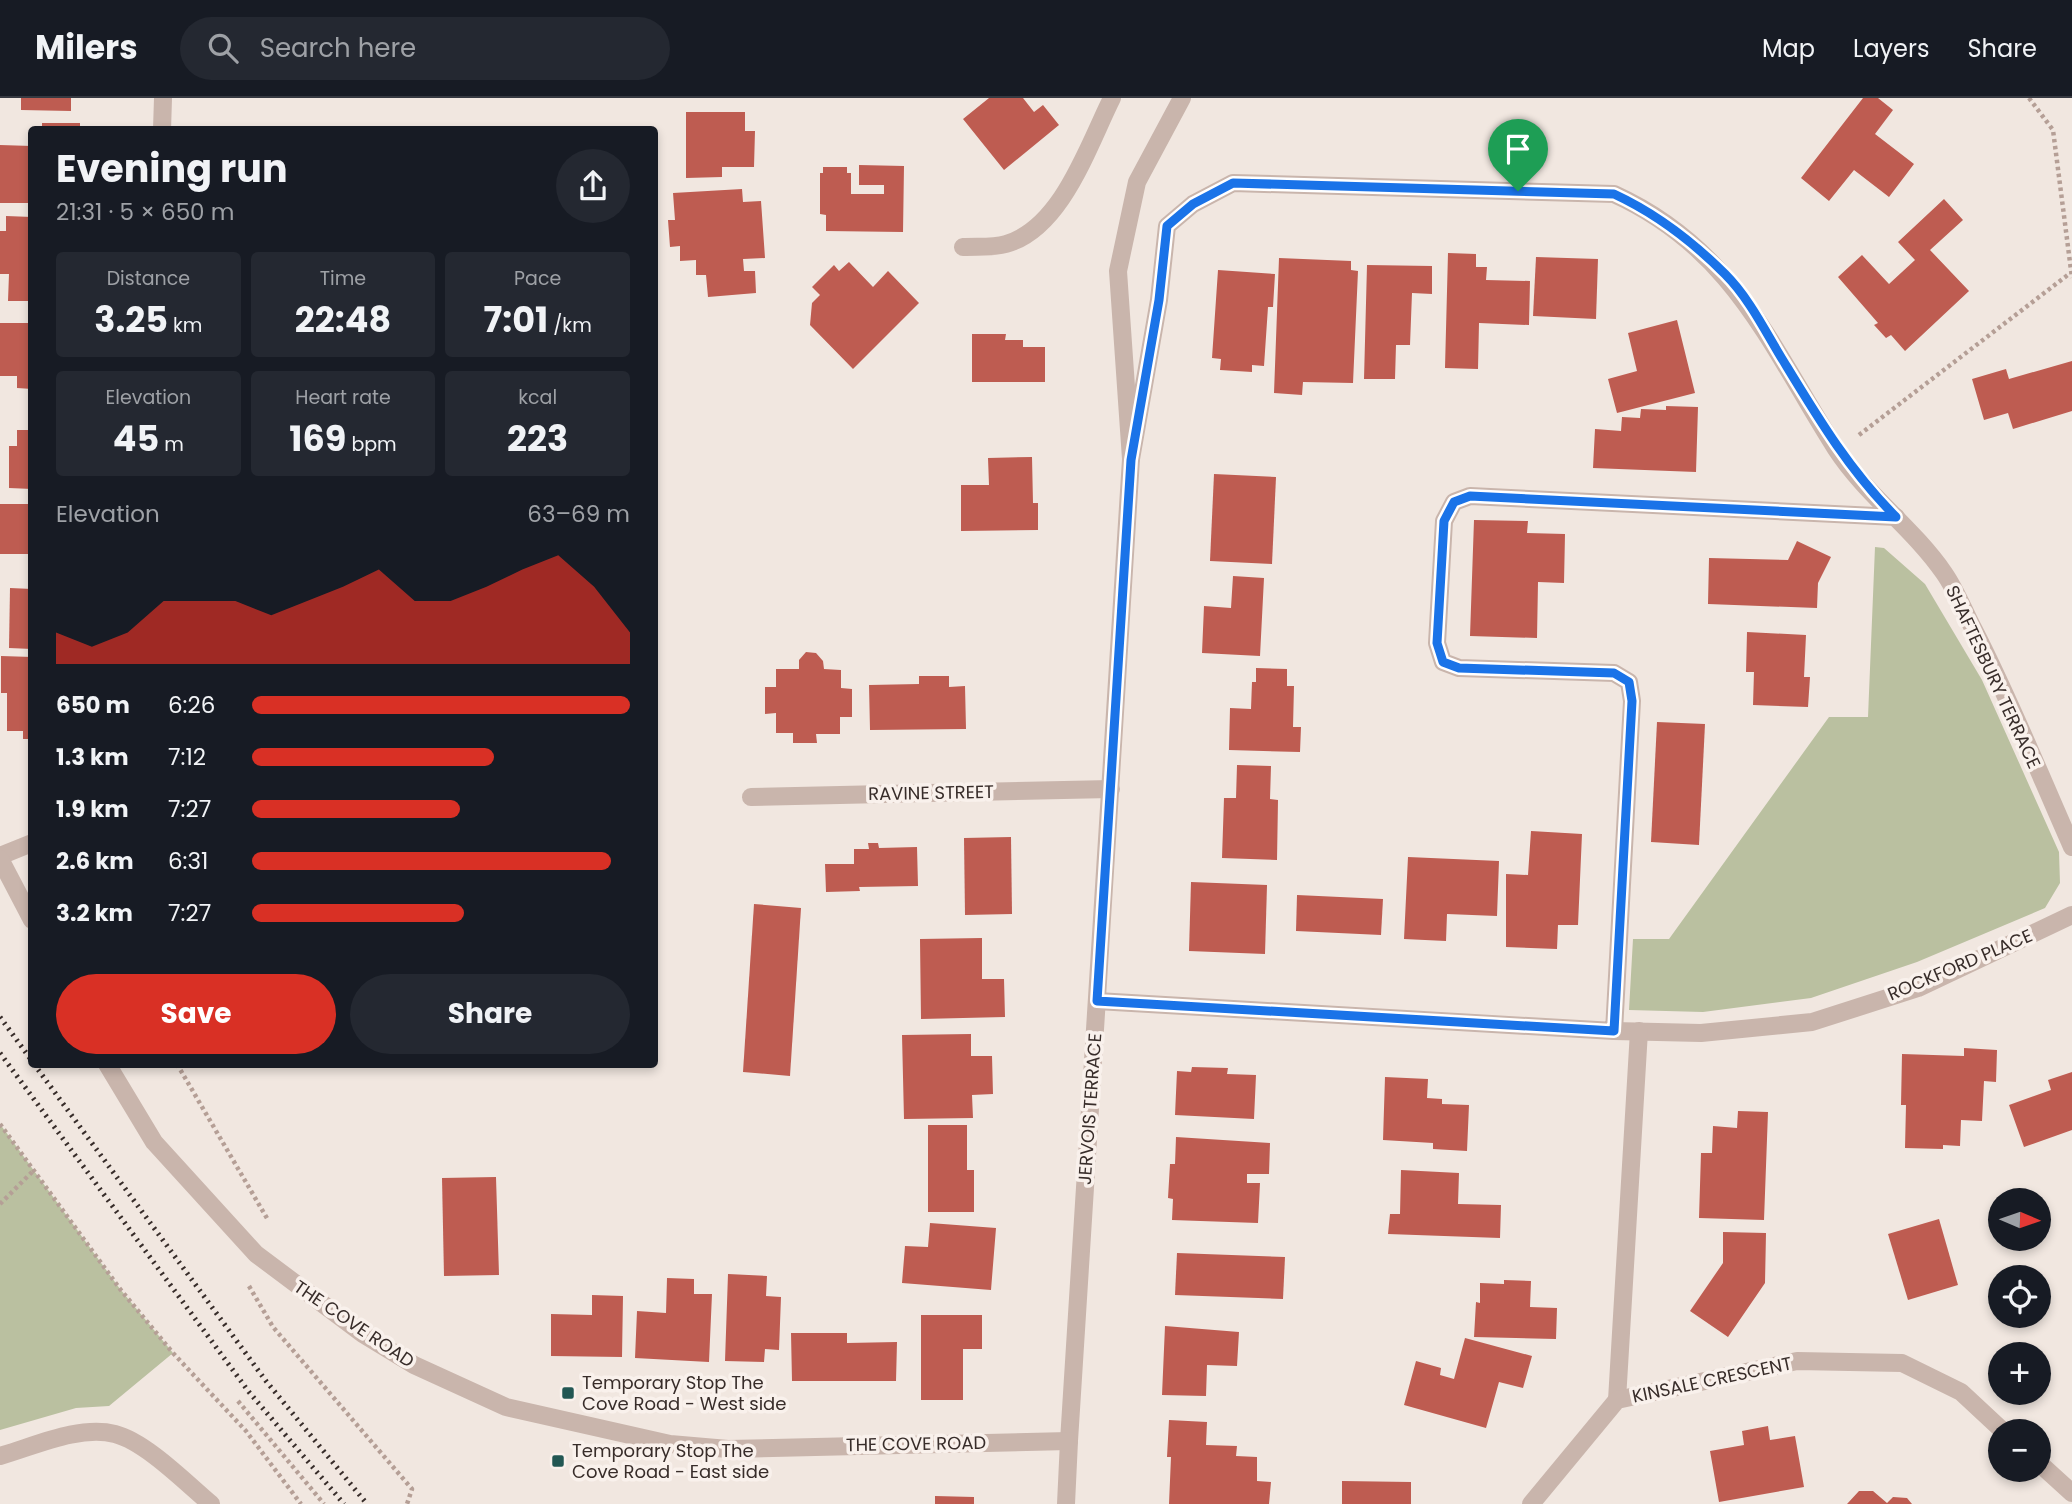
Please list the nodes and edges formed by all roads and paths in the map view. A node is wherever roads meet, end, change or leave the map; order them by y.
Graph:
1 (163, 98) edge
2 (1112, 98) edge
3 (1181, 98) edge
4 (2029, 98) edge
5 (162, 126) edge
6 (963, 247) dead end
7 (2071, 276) edge
8 (1838, 451) junction
9 (1131, 460) junction
10 (1896, 517) junction
11 (1111, 789) junction
12 (751, 797) dead end
13 (28, 845) edge
14 (2072, 847) edge
15 (0, 858) edge
16 (28, 912) edge
17 (2072, 915) edge
18 (1097, 1001) junction
19 (1614, 1031) junction
20 (1639, 1031) junction
21 (109, 1068) edge
22 (179, 1068) edge
23 (0, 1124) edge
24 (32, 1172) junction
25 (0, 1204) edge
26 (268, 1220) dead end
27 (249, 1286) dead end
28 (1617, 1400) junction
29 (238, 1401) dead end
30 (1990, 1419) edge
31 (256, 1423) junction
32 (246, 1431) junction
33 (1069, 1441) junction
34 (0, 1457) edge
35 (2051, 1474) edge
36 (2072, 1493) edge
37 (320, 1499) junction
38 (211, 1504) edge
39 (301, 1504) edge
40 (314, 1504) edge
41 (324, 1504) edge
42 (407, 1504) edge
43 (1066, 1504) edge
44 (1531, 1504) edge

1 - 5 street
2 - 6 street
3 - 9 street, JERVOIS TERRACE
4 - 7 path
7 - 8 path
8 - 9 street, SHAFTESBURY TERRACE
8 - 10 street, SHAFTESBURY TERRACE
9 - 11 street, JERVOIS TERRACE
10 - 14 street, SHAFTESBURY TERRACE
10 - 19 street
11 - 12 street, RAVINE STREET
11 - 18 street, JERVOIS TERRACE
13 - 15 street
15 - 16 street
17 - 20 street, ROCKFORD PLACE
18 - 19 street, ROCKFORD PLACE
18 - 33 street, JERVOIS TERRACE
19 - 20 street, ROCKFORD PLACE
20 - 28 street
21 - 33 street, THE COVE ROAD
22 - 26 path
23 - 24 path
24 - 25 path
24 - 32 path
27 - 42 path
28 - 30 street, KINSALE CRESCENT
28 - 44 street, KINSALE CRESCENT
29 - 31 path
31 - 32 path
31 - 37 path
32 - 39 path
33 - 43 street, JERVOIS TERRACE
34 - 38 street
35 - 36 street
37 - 40 path
37 - 41 path

